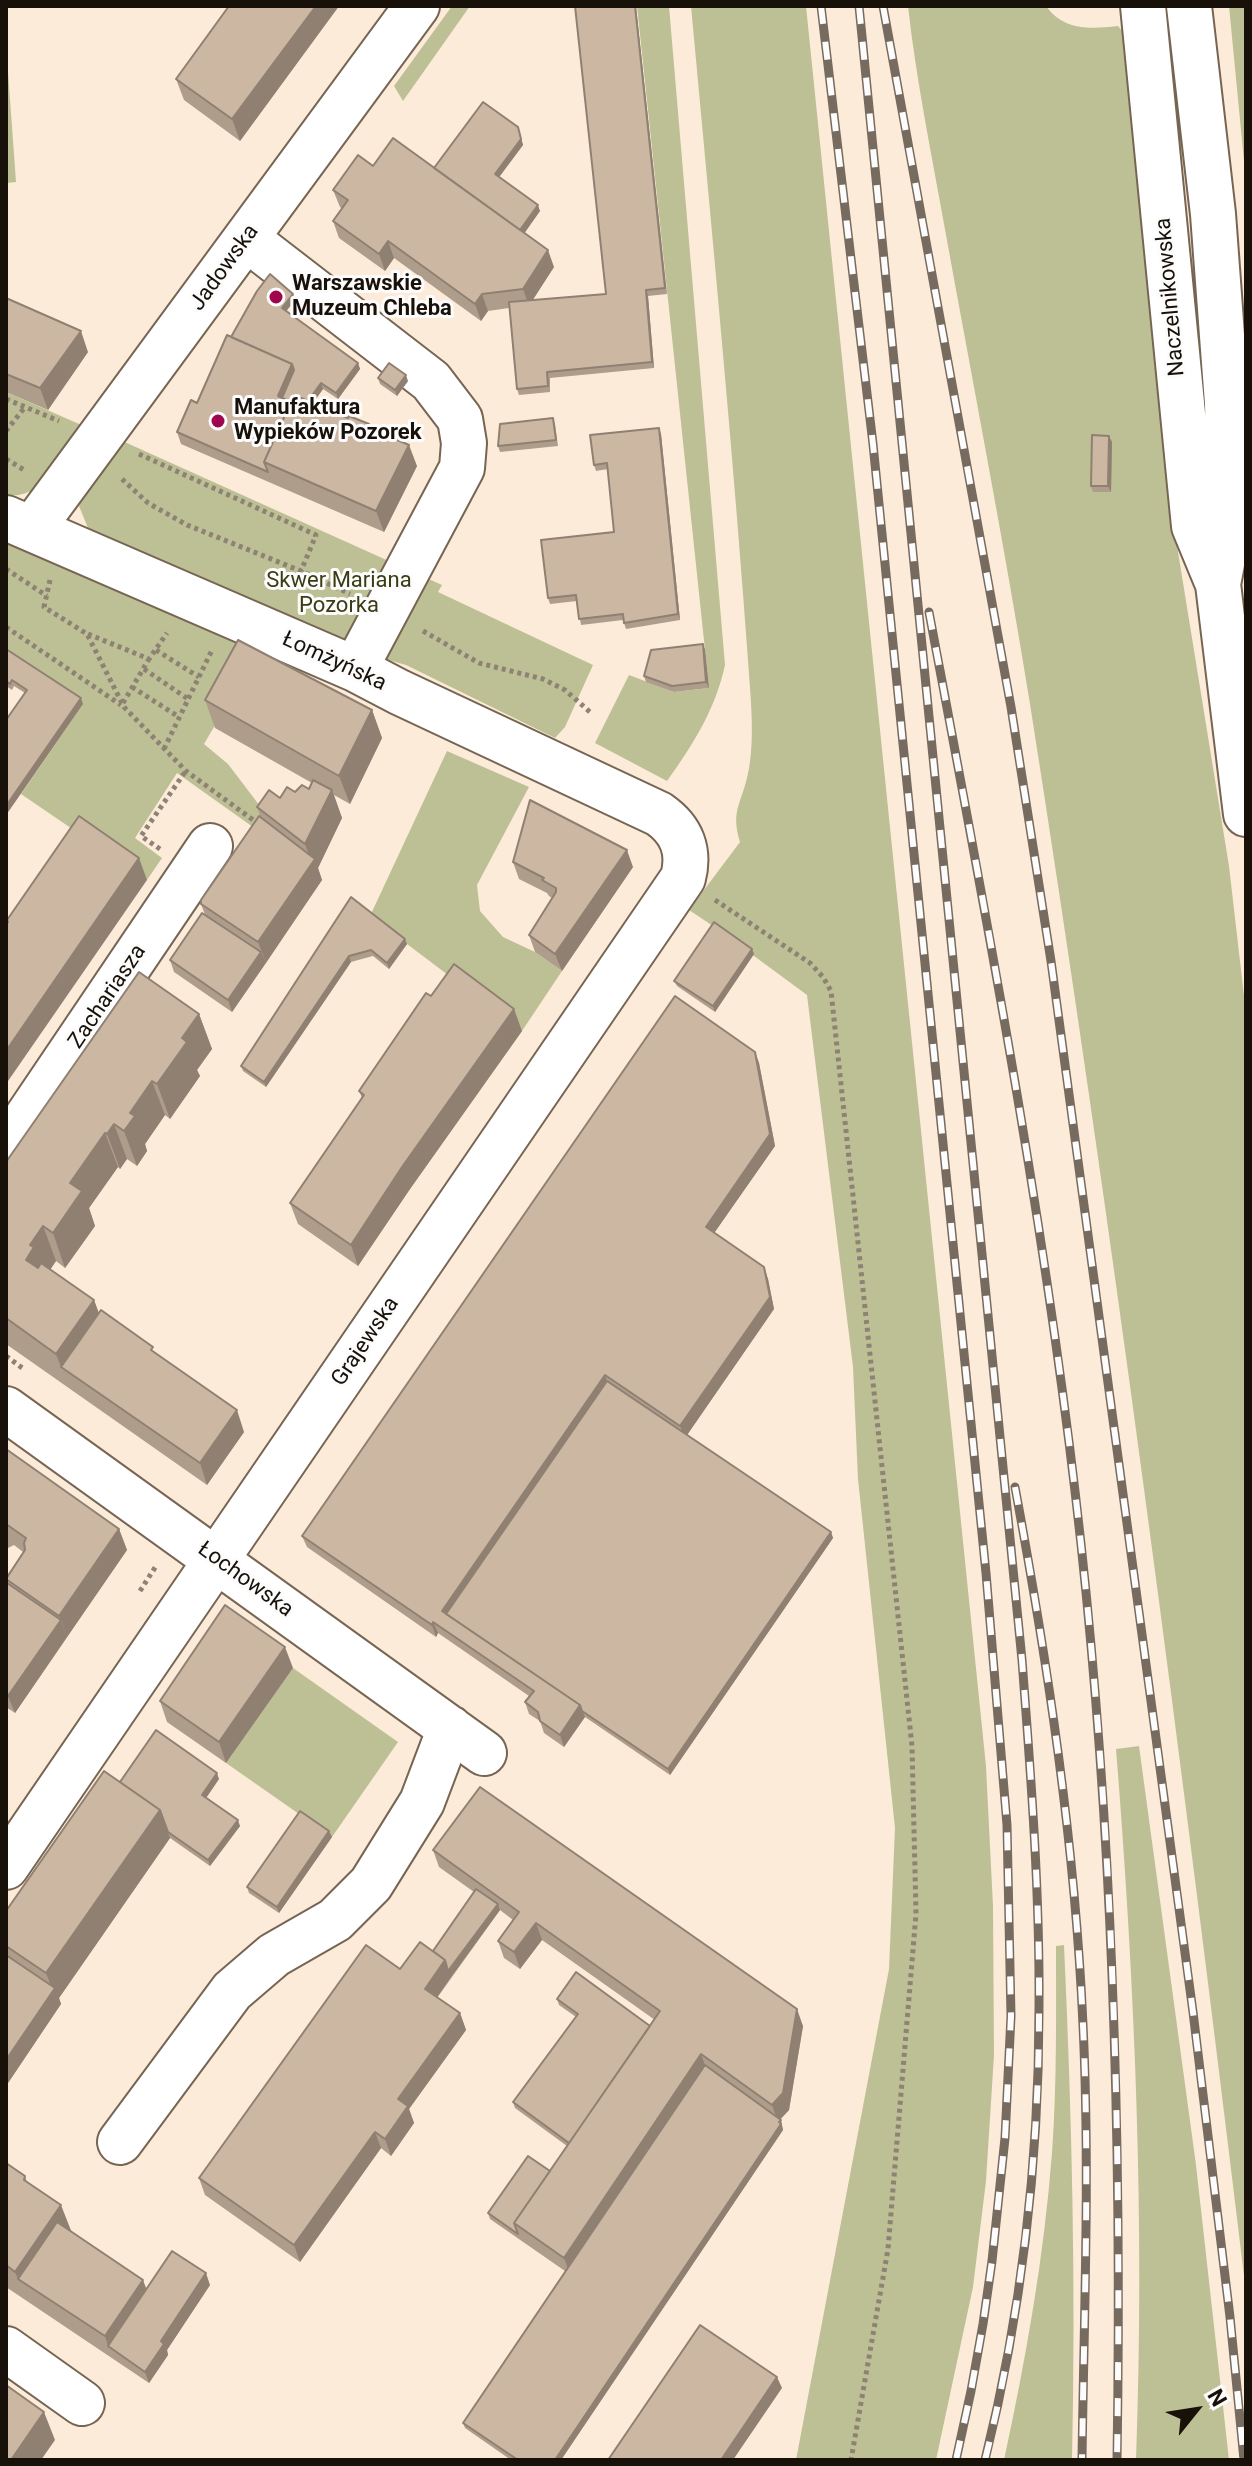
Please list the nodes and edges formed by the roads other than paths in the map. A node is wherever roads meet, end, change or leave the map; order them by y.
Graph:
1 (417, 6) edge
2 (1143, 6) edge
3 (1189, 6) edge
4 (247, 239) junction
5 (19, 524) edge
6 (1232, 581) edge
7 (355, 669) junction
8 (1246, 814) edge
9 (210, 846) dead end
10 (683, 878) joint
11 (6, 1148) edge
12 (6, 1409) edge
13 (218, 1560) junction
14 (6, 1867) edge
15 (120, 2142) dead end
16 (6, 2349) edge
17 (82, 2403) dead end

1 - 4 street, Jadowska
2 - 6 street, Naczelnikowska
3 - 6 street, Naczelnikowska
4 - 5 street, Jadowska
4 - 7 street
5 - 7 street, Łomżyńska
6 - 8 street, Naczelnikowska
7 - 10 street, Łomżyńska
9 - 11 street, Zachariasza
10 - 13 street, Grajewska
12 - 13 street, Łochowska
13 - 14 street, Grajewska
13 - 15 street, Łochowska
16 - 17 street

